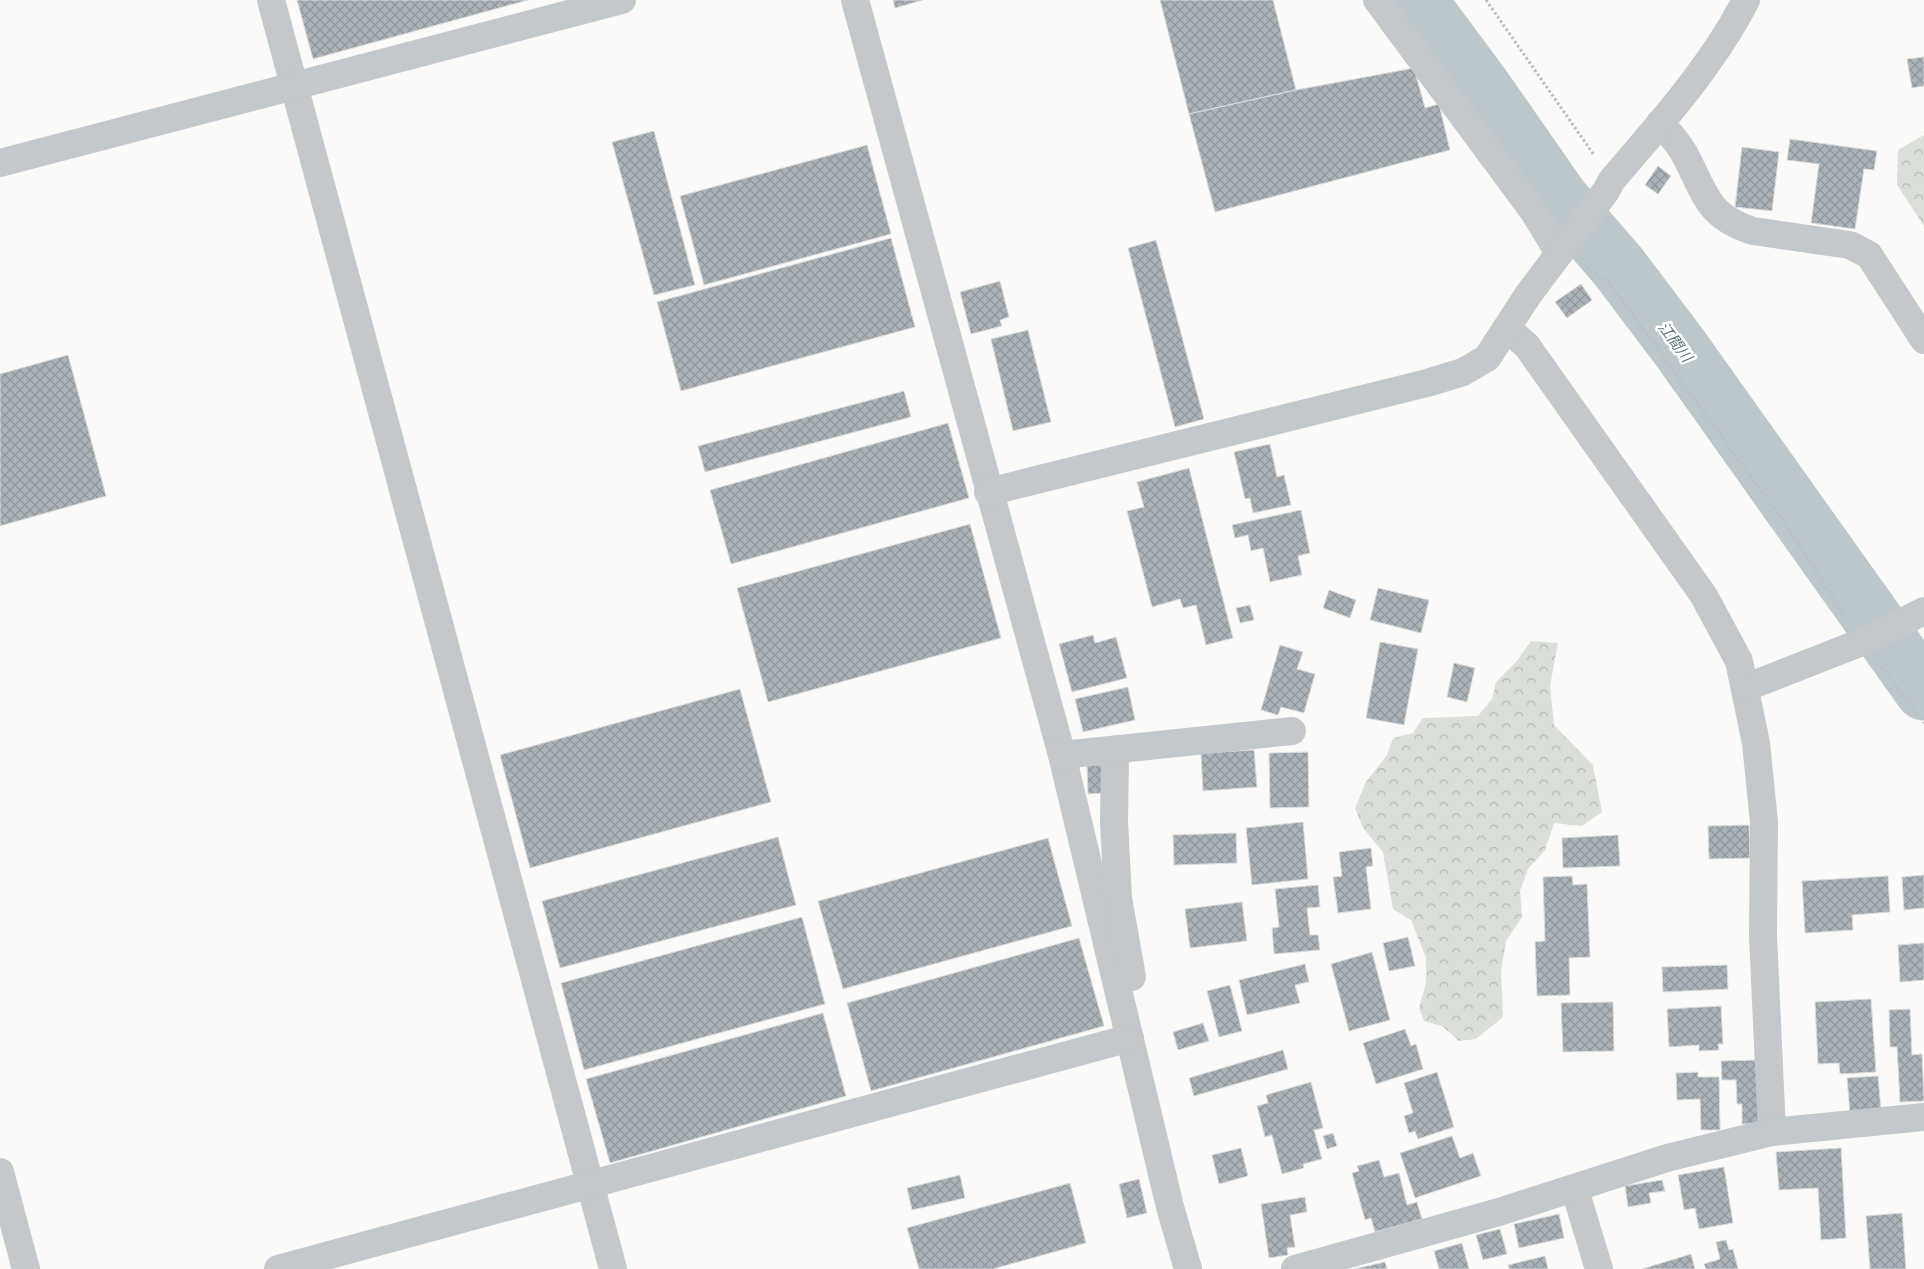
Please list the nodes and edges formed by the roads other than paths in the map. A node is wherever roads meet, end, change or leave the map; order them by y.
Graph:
1 (271, 0) edge
2 (622, 0) edge
3 (855, 0) edge
4 (1377, 0) edge
5 (1746, 0) edge
6 (293, 86) junction
7 (1660, 123) junction
8 (0, 163) edge
9 (1564, 245) junction
10 (1507, 328) junction
11 (1924, 340) edge
12 (988, 492) junction
13 (1913, 616) edge
14 (1745, 688) junction
15 (1292, 731) dead end
16 (1119, 749) junction
17 (1062, 755) junction
18 (1128, 1032) junction
19 (1924, 1117) edge
20 (1772, 1132) junction
21 (0, 1172) edge
22 (590, 1184) junction
23 (1575, 1190) junction
24 (26, 1269) edge
25 (278, 1269) edge
26 (613, 1269) edge
27 (1188, 1269) edge
28 (1295, 1269) edge
29 (1598, 1269) edge

1 - 6 street
2 - 6 street
3 - 12 street
4 - 9 street
5 - 7 street
6 - 8 street
6 - 22 street
7 - 9 street
7 - 11 street
9 - 10 street
10 - 12 street
10 - 14 street
12 - 17 street
13 - 14 street
14 - 20 street
15 - 16 street
16 - 17 street
16 - 18 street
17 - 18 street
18 - 22 street
18 - 27 street
19 - 20 street
20 - 23 street
21 - 24 street
22 - 25 street
22 - 26 street
23 - 28 street
23 - 29 street

